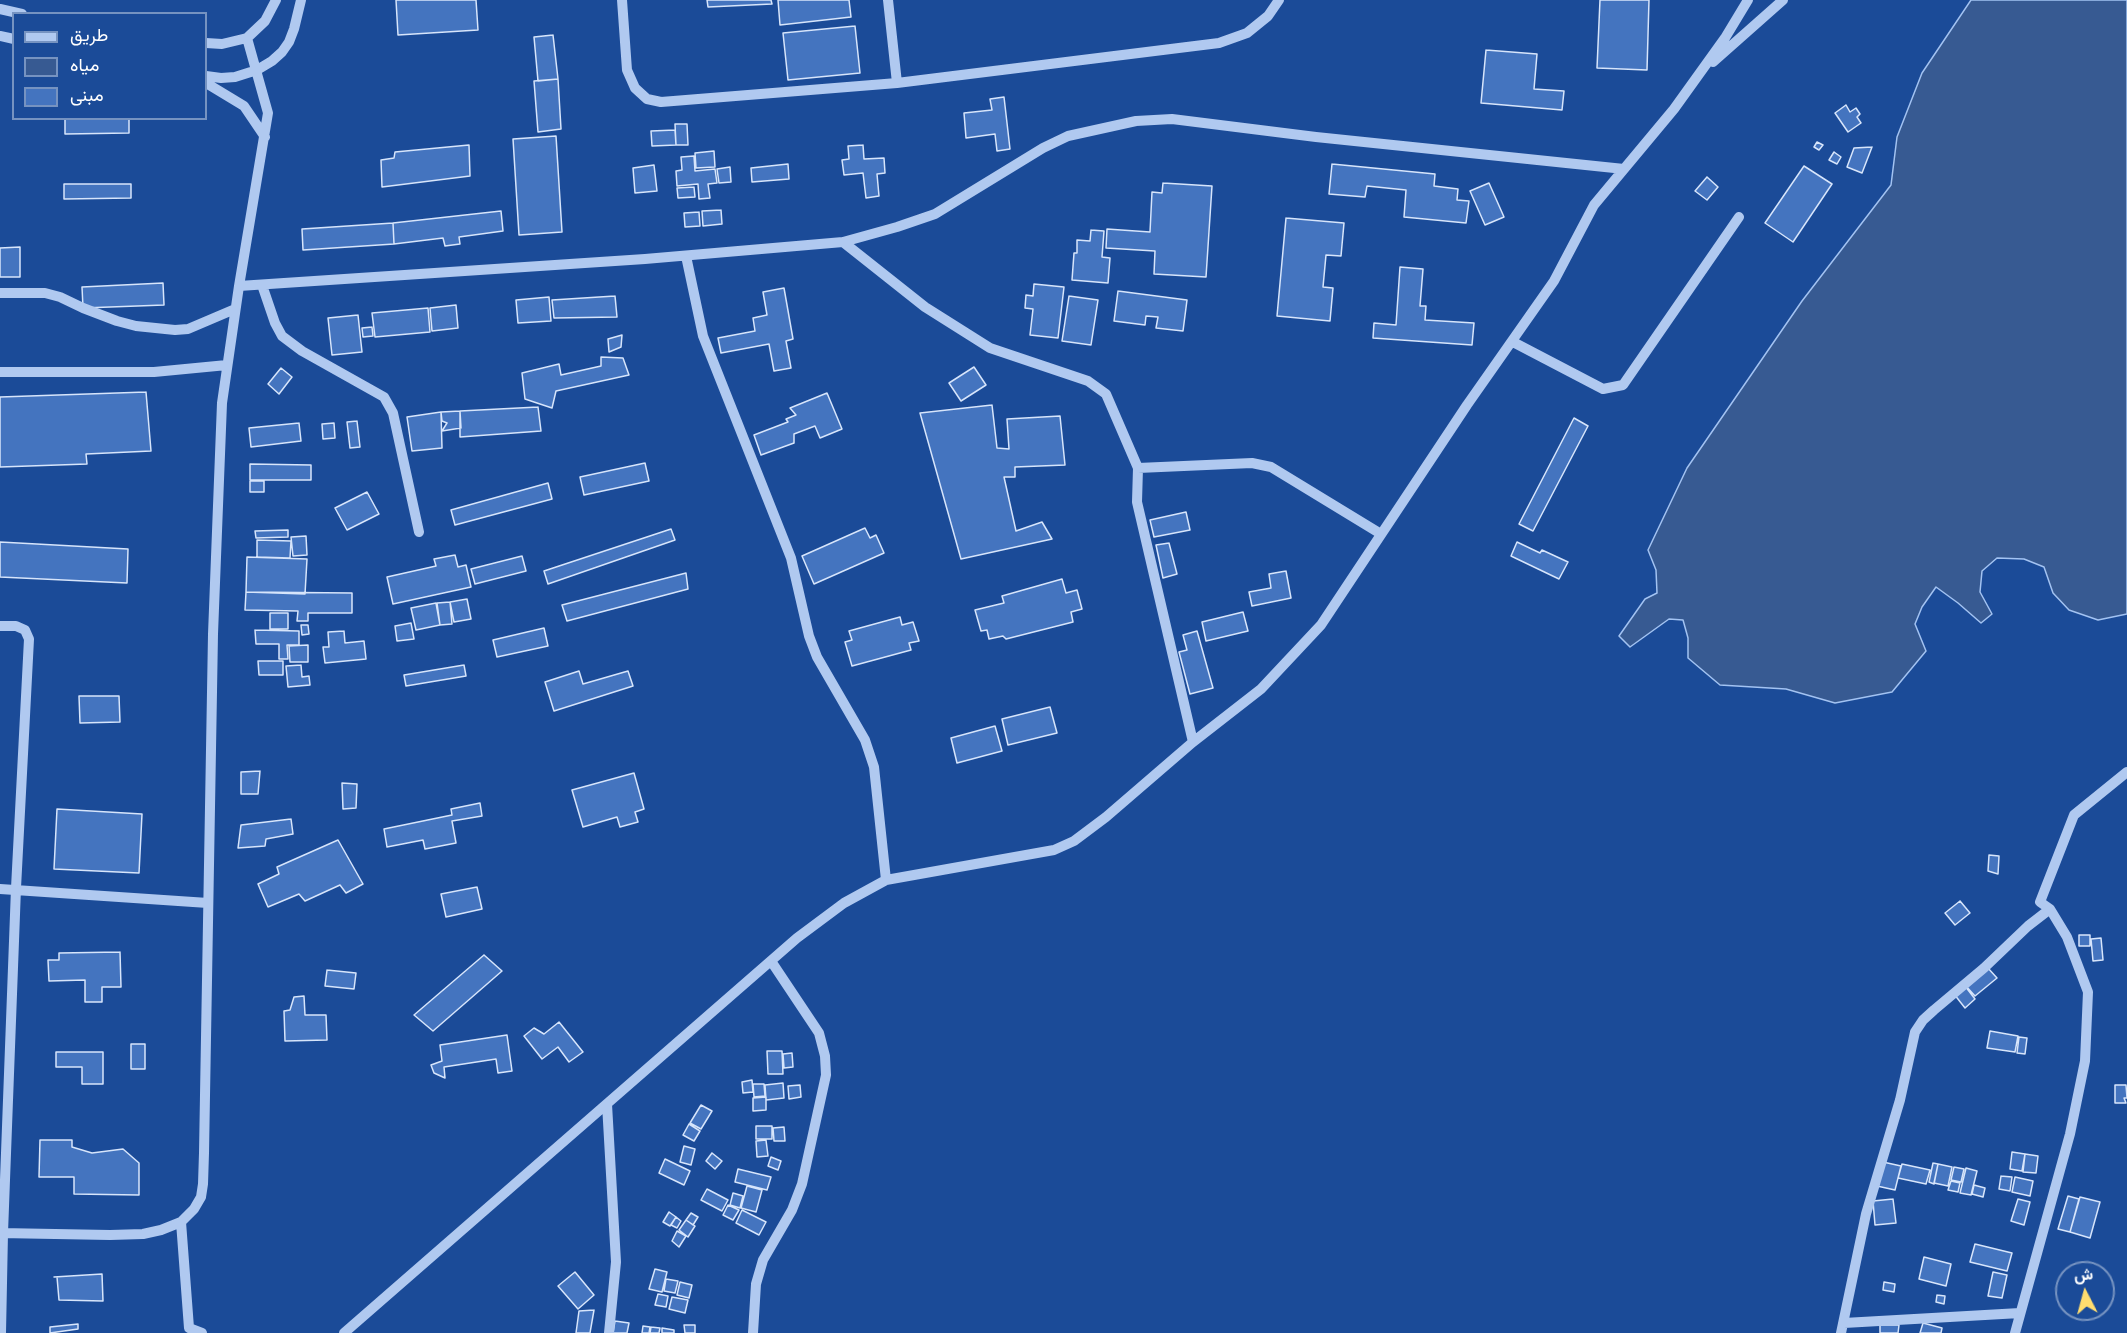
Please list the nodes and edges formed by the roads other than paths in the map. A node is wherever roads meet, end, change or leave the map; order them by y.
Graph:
1 (276, 0) edge
2 (301, 0) edge
3 (622, 0) edge
4 (888, 0) edge
5 (1279, 0) edge
6 (1748, 0) edge
7 (1783, 0) edge
8 (247, 38) junction
9 (207, 43) edge
10 (257, 70) junction
11 (207, 76) edge
12 (1697, 77) junction
13 (897, 83) junction
14 (207, 84) edge
15 (265, 137) junction
16 (1624, 169) junction
17 (1739, 217) dead end
18 (843, 242) junction
19 (686, 256) junction
20 (262, 285) junction
21 (239, 286) junction
22 (0, 293) edge
23 (235, 309) junction
24 (1513, 342) junction
25 (226, 365) junction
26 (0, 372) edge
27 (1138, 468) junction
28 (419, 532) dead end
29 (1381, 534) junction
30 (0, 626) edge
31 (1193, 742) junction
32 (2127, 772) edge
33 (886, 880) junction
34 (16, 888) junction
35 (0, 889) edge
36 (208, 903) junction
37 (2050, 909) junction
38 (771, 961) junction
39 (607, 1104) junction
40 (181, 1222) junction
41 (1, 1233) edge
42 (2020, 1313) junction
43 (1842, 1328) edge
44 (189, 1330) edge
45 (1, 1333) edge
46 (202, 1333) edge
47 (344, 1333) edge
48 (609, 1333) edge
49 (753, 1333) edge
50 (2014, 1333) edge

1 - 8 street
2 - 10 street
3 - 13 street
4 - 13 street
5 - 13 street
6 - 12 street
7 - 12 street
8 - 9 street
8 - 10 street
10 - 11 street
10 - 15 street
12 - 16 street
14 - 15 street
15 - 21 street
16 - 18 street
16 - 24 street
17 - 24 street
18 - 19 street
18 - 27 street
19 - 20 street
19 - 33 street
20 - 21 street
20 - 28 street
21 - 23 street
22 - 23 street
23 - 25 street
24 - 29 street
25 - 26 street
25 - 36 street
27 - 29 street
27 - 31 street
29 - 31 street
30 - 34 street
31 - 33 street
32 - 37 street
33 - 38 street
34 - 35 street
34 - 36 street
34 - 41 street
36 - 40 street
37 - 42 street
37 - 43 street
38 - 39 street
38 - 49 street
39 - 47 street
39 - 48 street
40 - 41 street
40 - 44 street
41 - 45 street
42 - 43 street
42 - 50 street
44 - 46 street

